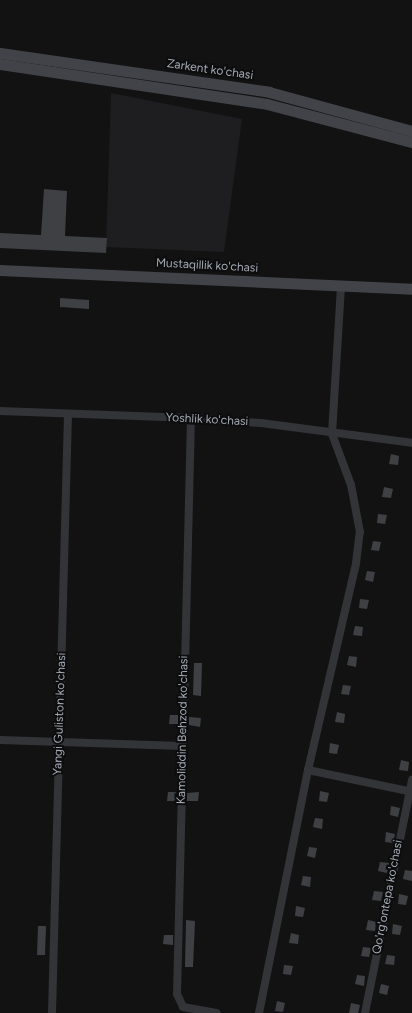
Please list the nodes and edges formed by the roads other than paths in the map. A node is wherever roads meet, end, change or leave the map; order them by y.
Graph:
1 (0, 53) edge
2 (0, 64) edge
3 (412, 132) edge
4 (412, 142) edge
5 (0, 270) edge
6 (341, 286) junction
7 (412, 289) edge
8 (0, 411) edge
9 (68, 415) junction
10 (191, 418) junction
11 (332, 434) junction
12 (412, 443) edge
13 (0, 740) edge
14 (59, 742) junction
15 (182, 746) junction
16 (308, 770) junction
17 (412, 780) edge
18 (411, 792) edge
19 (52, 1013) edge
20 (216, 1013) edge
21 (260, 1013) edge
22 (365, 1013) edge

1 - 3 main road, Zarkent ko'chasi
2 - 4 main road, Zarkent ko'chasi
5 - 6 main road, Mustaqillik ko'chasi
6 - 7 main road, Mustaqillik ko'chasi
6 - 11 street
8 - 9 street, Yoshlik ko'chasi
9 - 10 street, Yoshlik ko'chasi
9 - 14 street, Yangi Guliston ko'chasi
10 - 11 street, Yoshlik ko'chasi
10 - 15 street, Kamoliddin Behzod ko'chasi
11 - 12 street, Yoshlik ko'chasi
11 - 16 street
13 - 14 street
14 - 15 street
14 - 19 street, Yangi Guliston ko'chasi
15 - 20 street, Kamoliddin Behzod ko'chasi
16 - 18 street
16 - 21 street
17 - 18 street, Qo'rg'ontepa ko'chasi
18 - 22 street, Qo'rg'ontepa ko'chasi

